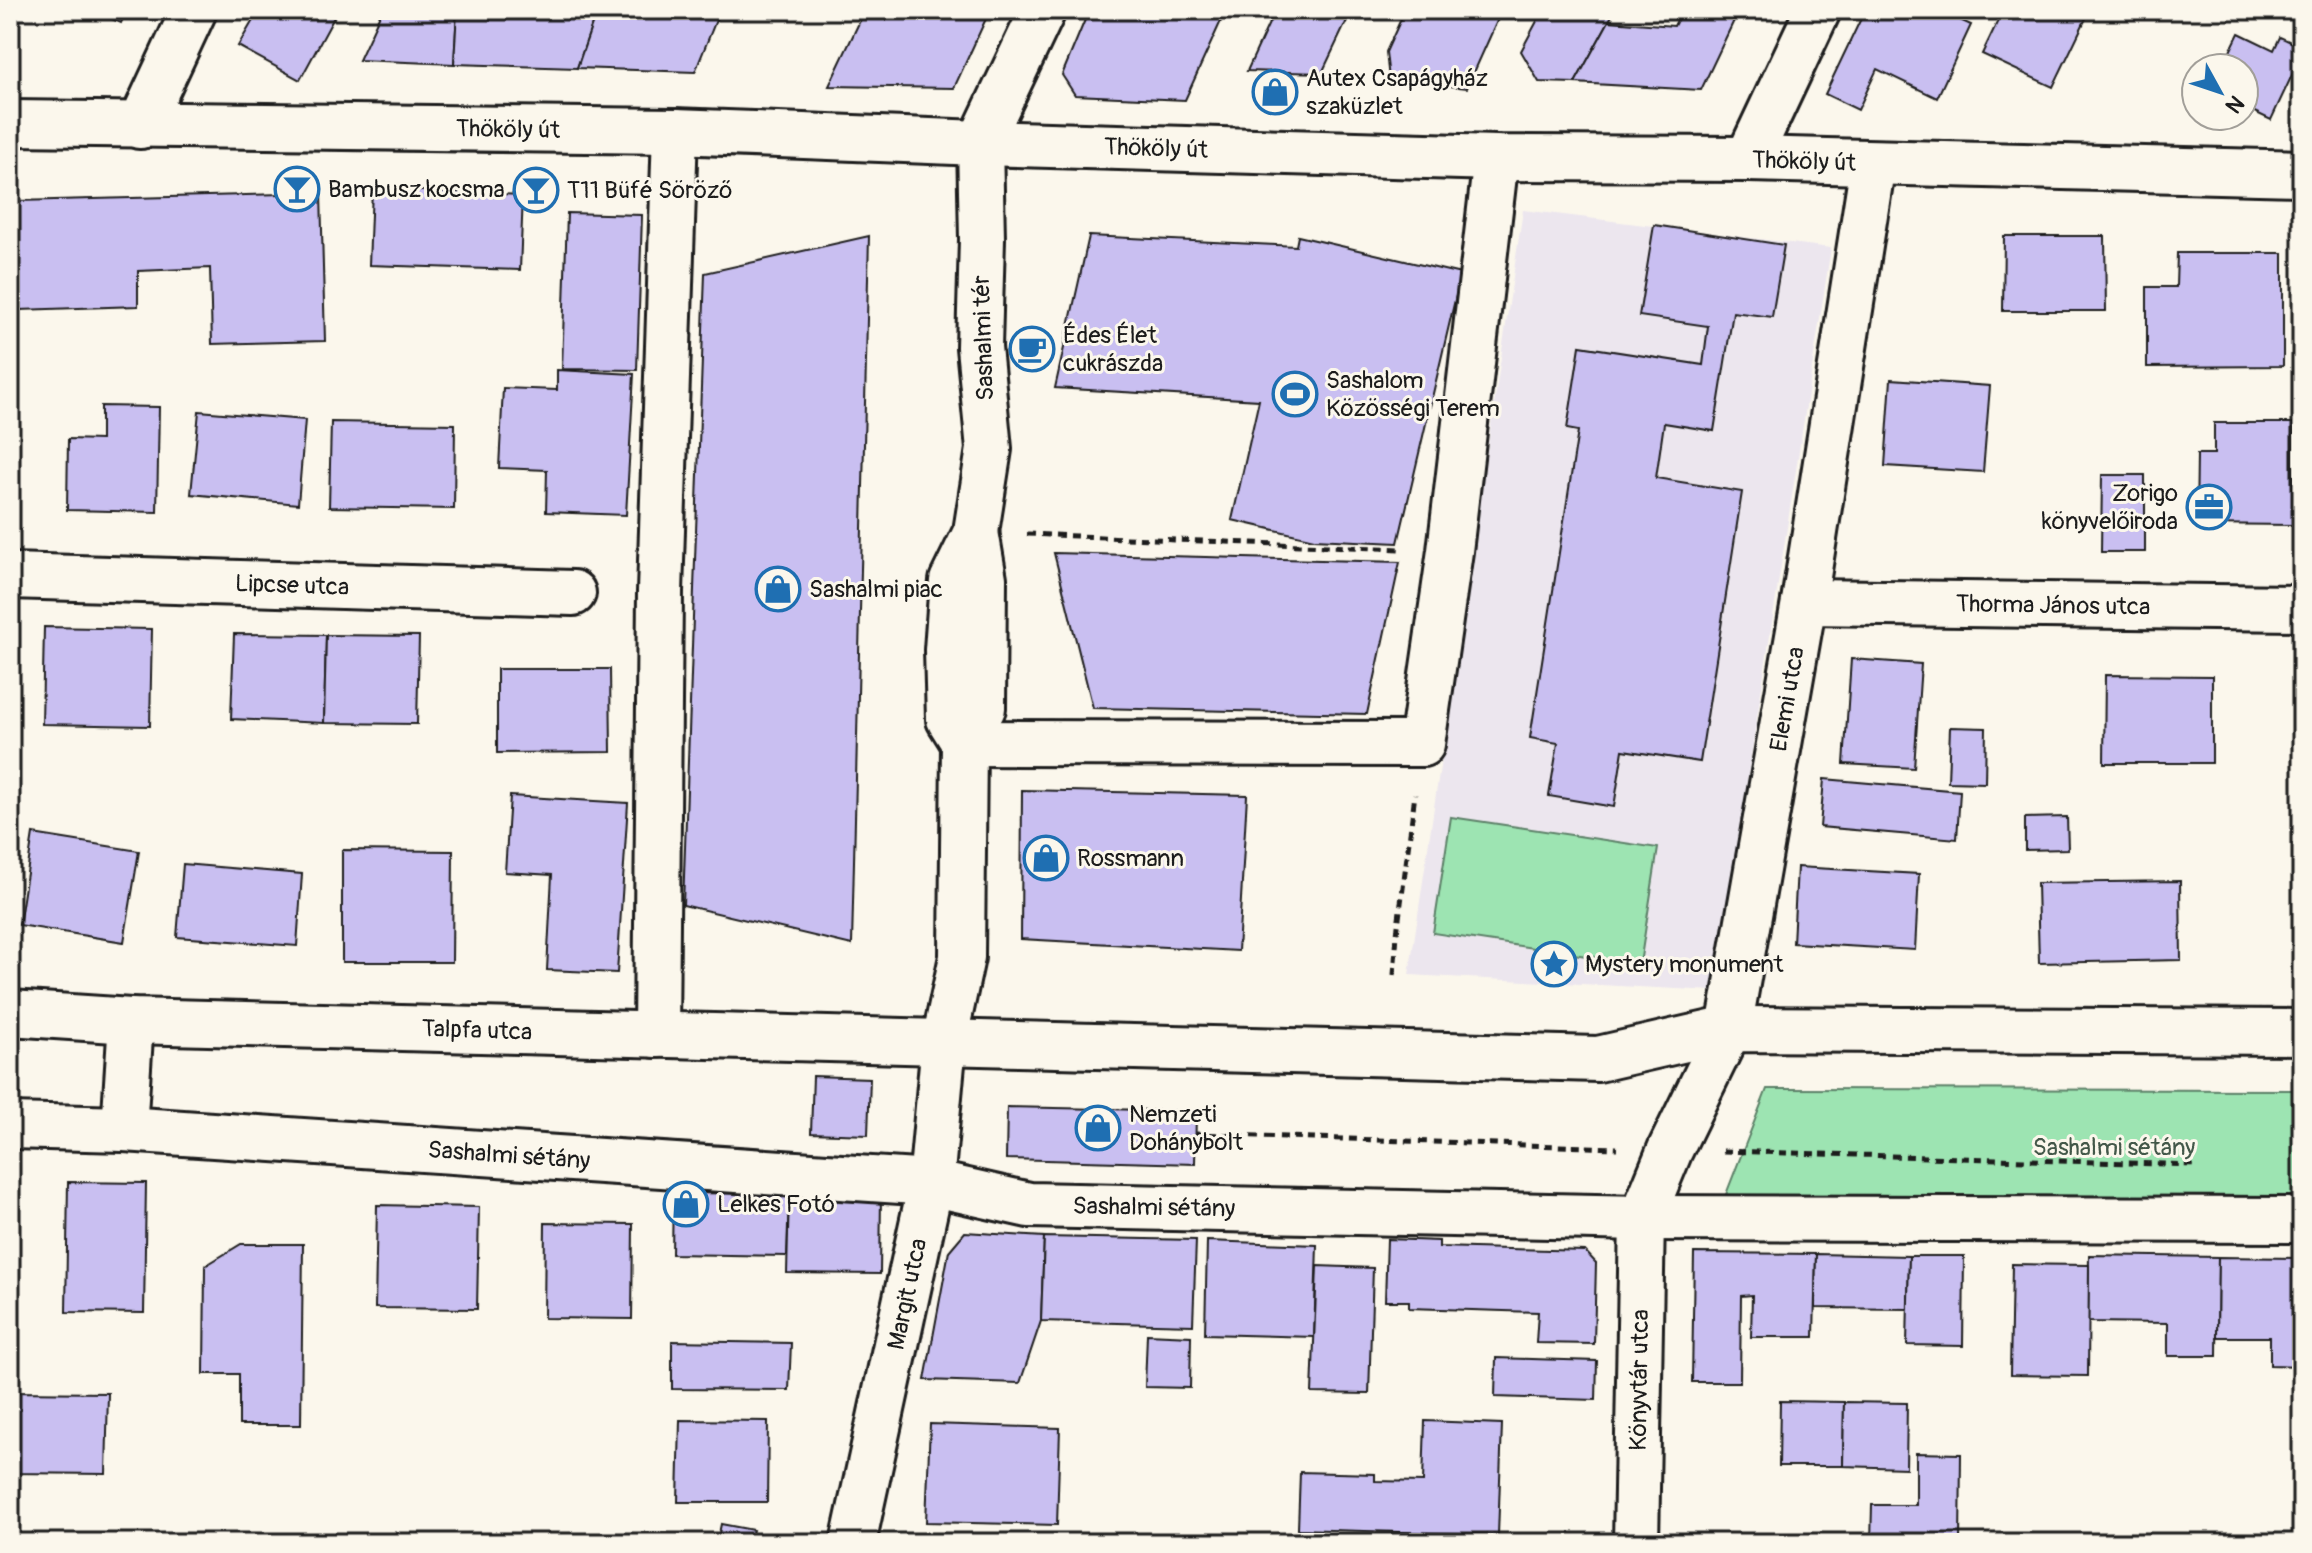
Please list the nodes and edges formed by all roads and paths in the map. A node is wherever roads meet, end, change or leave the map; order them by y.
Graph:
1 (194, 10) edge
2 (1043, 10) edge
3 (1818, 10) edge
4 (10, 123) edge
5 (140, 126) junction
6 (675, 131) junction
7 (980, 143) junction
8 (1496, 158) junction
9 (1748, 159) junction
10 (1873, 163) junction
11 (2302, 173) edge
12 (976, 532) junction
13 (1450, 551) junction
14 (10, 576) edge
15 (573, 593) dead end
16 (1804, 602) junction
17 (2302, 608) edge
18 (964, 743) junction
19 (1422, 744) junction
20 (1394, 975) dead end
21 (10, 1013) edge
22 (131, 1021) junction
23 (1729, 1029) junction
24 (2302, 1032) edge
25 (656, 1035) junction
26 (944, 1042) junction
27 (10, 1126) edge
28 (124, 1129) junction
29 (1195, 1134) dead end
30 (1670, 1150) junction
31 (2207, 1166) dead end
32 (931, 1183) junction
33 (1642, 1218) junction
34 (2302, 1220) edge
35 (853, 1543) edge
36 (1636, 1543) edge

1 - 5 street
2 - 7 street
3 - 9 street
4 - 5 street, Thököly út
5 - 6 street, Thököly út
6 - 7 street, Thököly út
6 - 25 street
7 - 8 street, Thököly út
7 - 12 street, Sashalmi tér
8 - 9 street, Thököly út
8 - 13 street
9 - 10 street, Thököly út
10 - 11 street, Thököly út
10 - 16 street, Elemi utca
12 - 13 path
12 - 18 street, Sashalmi tér
13 - 19 street
14 - 15 street, Lipcse utca
16 - 17 street, Thorma János utca
16 - 23 street, Elemi utca
18 - 19 street
18 - 26 street, Sashalmi tér
19 - 20 path
21 - 22 street, Talpfa utca
22 - 25 street, Talpfa utca
22 - 28 street
23 - 24 street
23 - 26 street
23 - 30 street, Elemi utca
25 - 26 street, Talpfa utca
26 - 32 street, Margit utca
27 - 28 street, Sashalmi sétány
28 - 32 street, Sashalmi sétány
29 - 30 path
30 - 31 path
30 - 33 street, Elemi utca
32 - 33 street, Sashalmi sétány
32 - 35 street, Margit utca
33 - 34 street, Sashalmi sétány
33 - 36 street, Könyvtár utca

